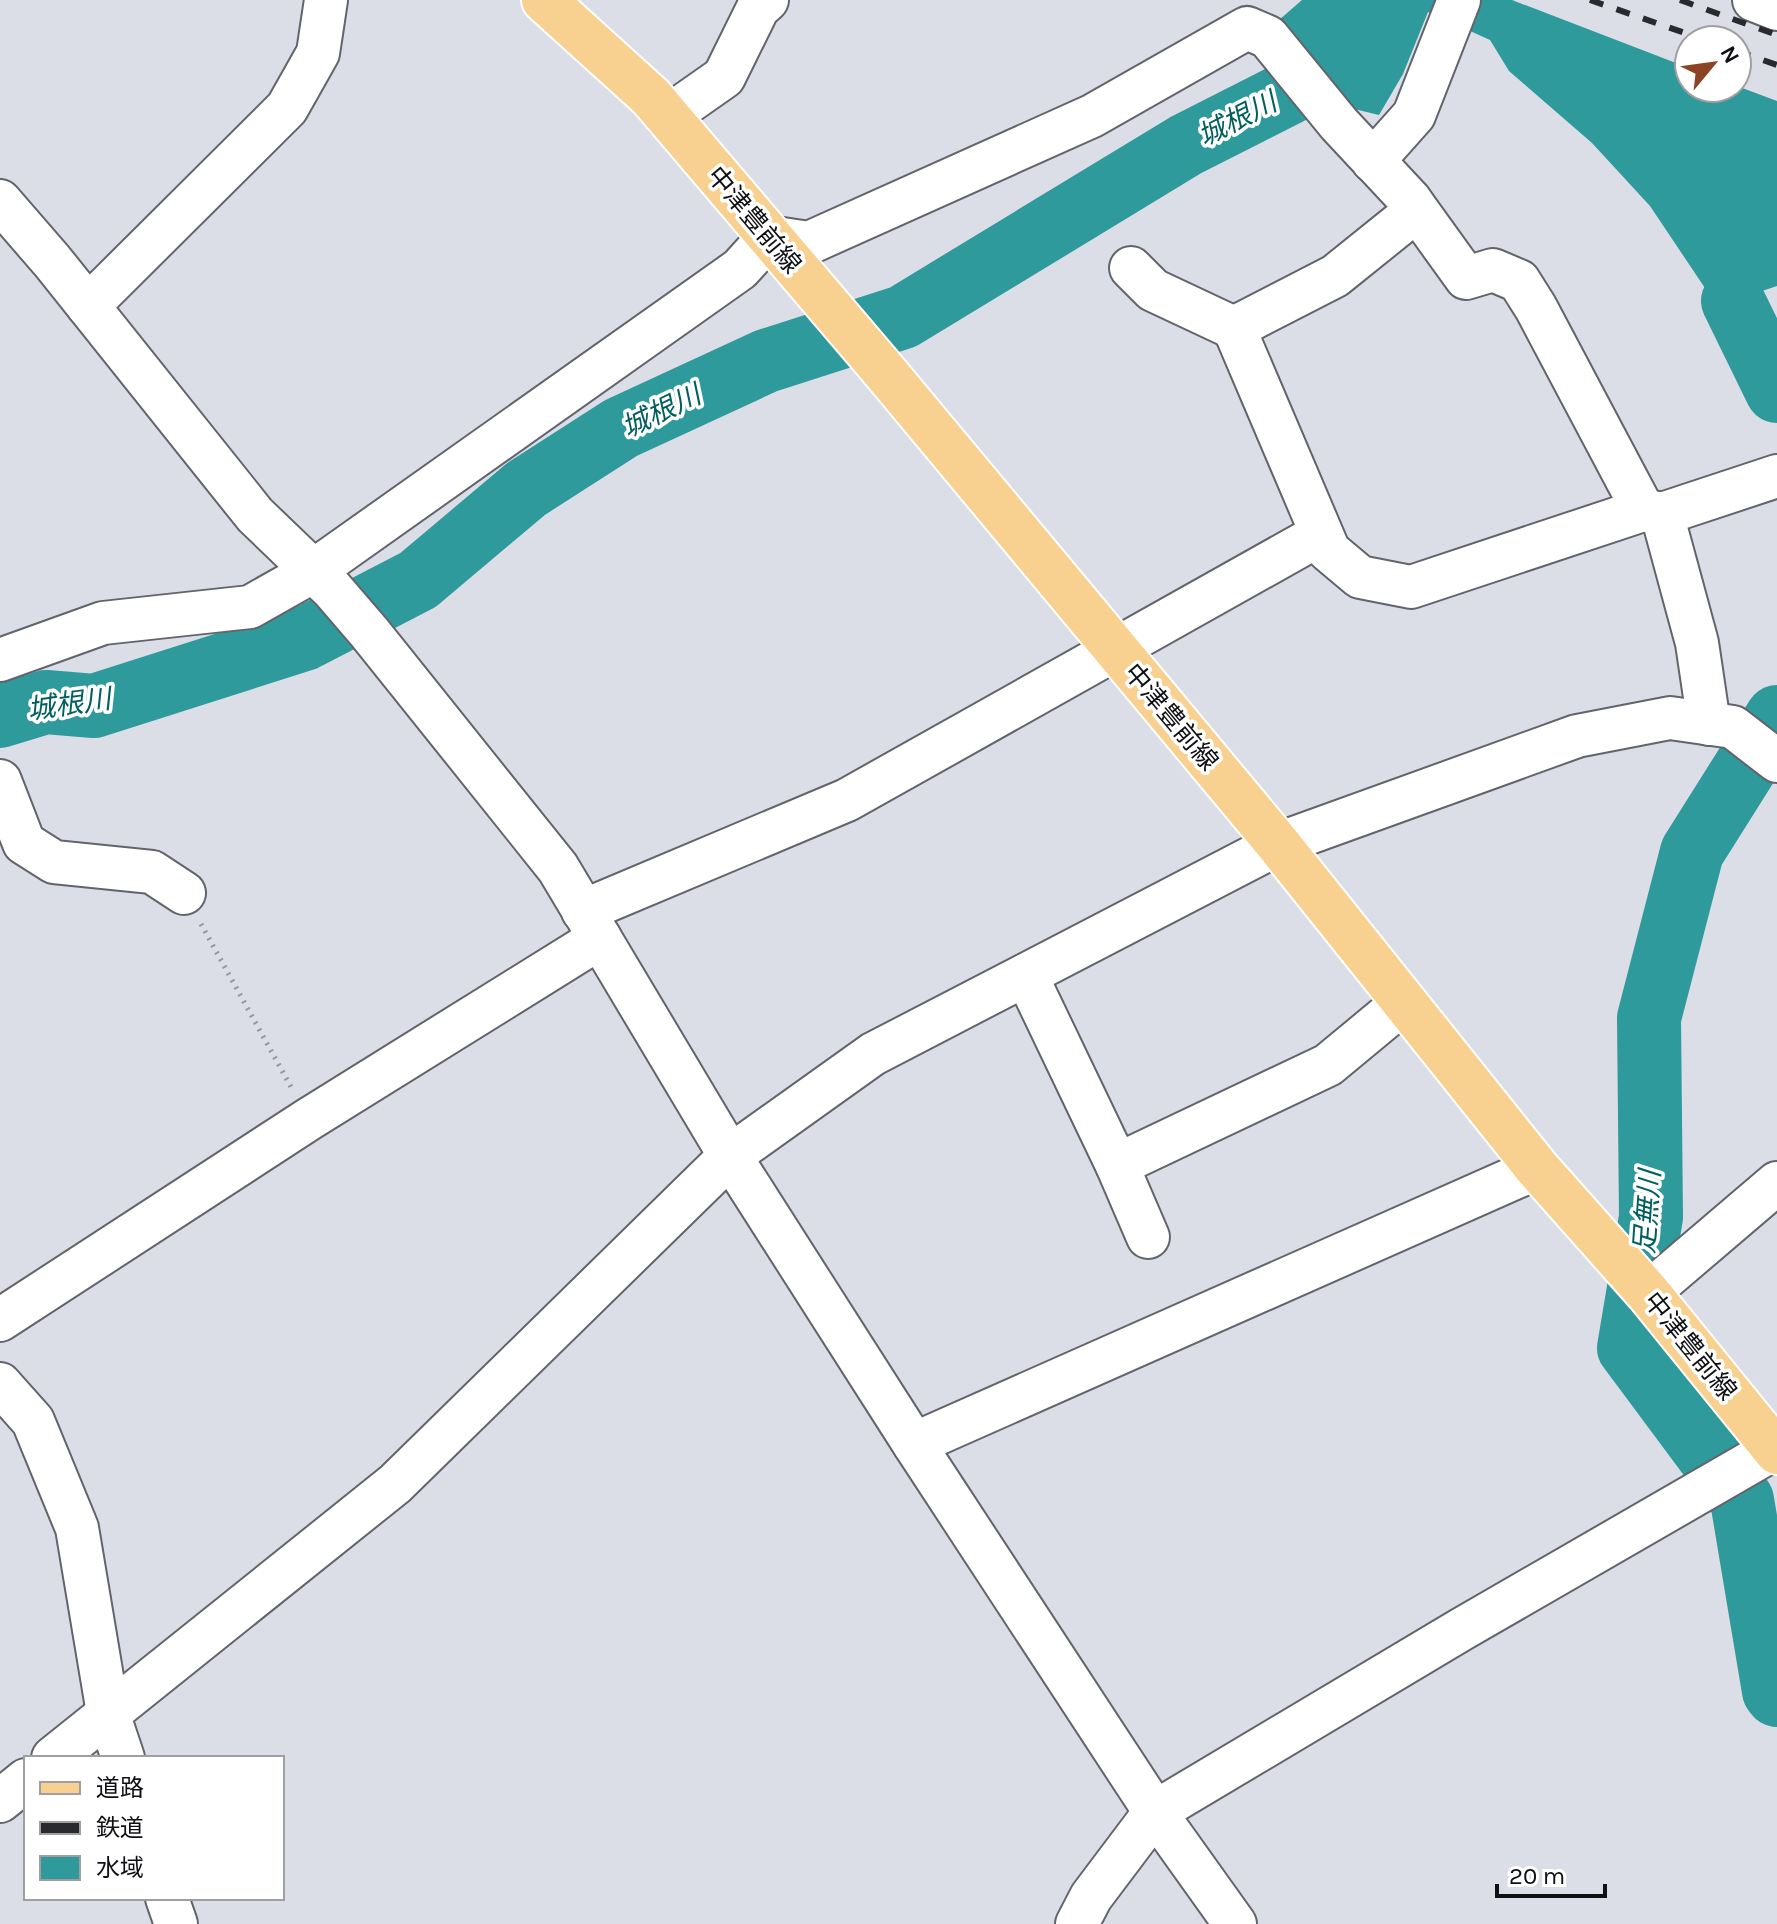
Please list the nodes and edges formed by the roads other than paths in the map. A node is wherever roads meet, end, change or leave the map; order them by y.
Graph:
1 (326, 0) edge
2 (544, 0) edge
3 (767, 0) edge
4 (1459, 0) edge
5 (1754, 0) edge
6 (1777, 9) edge
7 (667, 117) junction
8 (1373, 161) junction
9 (0, 201) edge
10 (1417, 210) junction
11 (769, 237) junction
12 (1131, 268) dead end
13 (88, 306) junction
14 (1234, 328) junction
15 (1777, 476) edge
16 (1652, 512) junction
17 (1321, 534) junction
18 (322, 581) junction
19 (1114, 649) junction
20 (0, 660) edge
21 (1721, 726) junction
22 (1774, 760) edge
23 (0, 781) edge
24 (1278, 844) junction
25 (184, 893) road end
26 (592, 925) junction
27 (1026, 975) junction
28 (1404, 1002) junction
29 (730, 1156) junction
30 (1117, 1165) junction
31 (1537, 1168) junction
32 (1777, 1183) edge
33 (1148, 1237) dead end
34 (1648, 1293) junction
35 (0, 1320) edge
36 (0, 1384) edge
37 (914, 1444) junction
38 (1751, 1463) edge
39 (108, 1713) junction
40 (55, 1756) edge
41 (122, 1756) edge
42 (24, 1782) edge
43 (0, 1801) edge
44 (1155, 1812) junction
45 (168, 1900) edge
46 (176, 1924) edge
47 (1077, 1924) edge
48 (1235, 1924) edge

1 - 13 street
2 - 7 main road, 中津豊前線
3 - 7 street
4 - 8 street
5 - 6 street
7 - 11 main road, 中津豊前線
8 - 10 street
8 - 11 street
9 - 13 street
10 - 14 street
10 - 16 street
11 - 18 street
11 - 19 main road, 中津豊前線
12 - 14 street
13 - 18 street
14 - 17 street
15 - 16 street
16 - 17 street
16 - 21 street
17 - 19 street
18 - 20 street
18 - 26 street
19 - 24 main road, 中津豊前線
19 - 26 street
21 - 22 street
21 - 24 street
23 - 25 street
24 - 27 street
24 - 28 main road, 中津豊前線
26 - 29 street
26 - 35 street
27 - 29 street
27 - 30 street
28 - 30 street
28 - 31 main road, 中津豊前線
29 - 37 street
29 - 39 street
30 - 33 street
31 - 34 main road, 中津豊前線
31 - 37 street
32 - 34 street
34 - 38 main road, 中津豊前線
36 - 39 street
37 - 44 street
38 - 44 street
39 - 40 street
39 - 41 street
42 - 43 street
44 - 47 street
44 - 48 street
45 - 46 street

